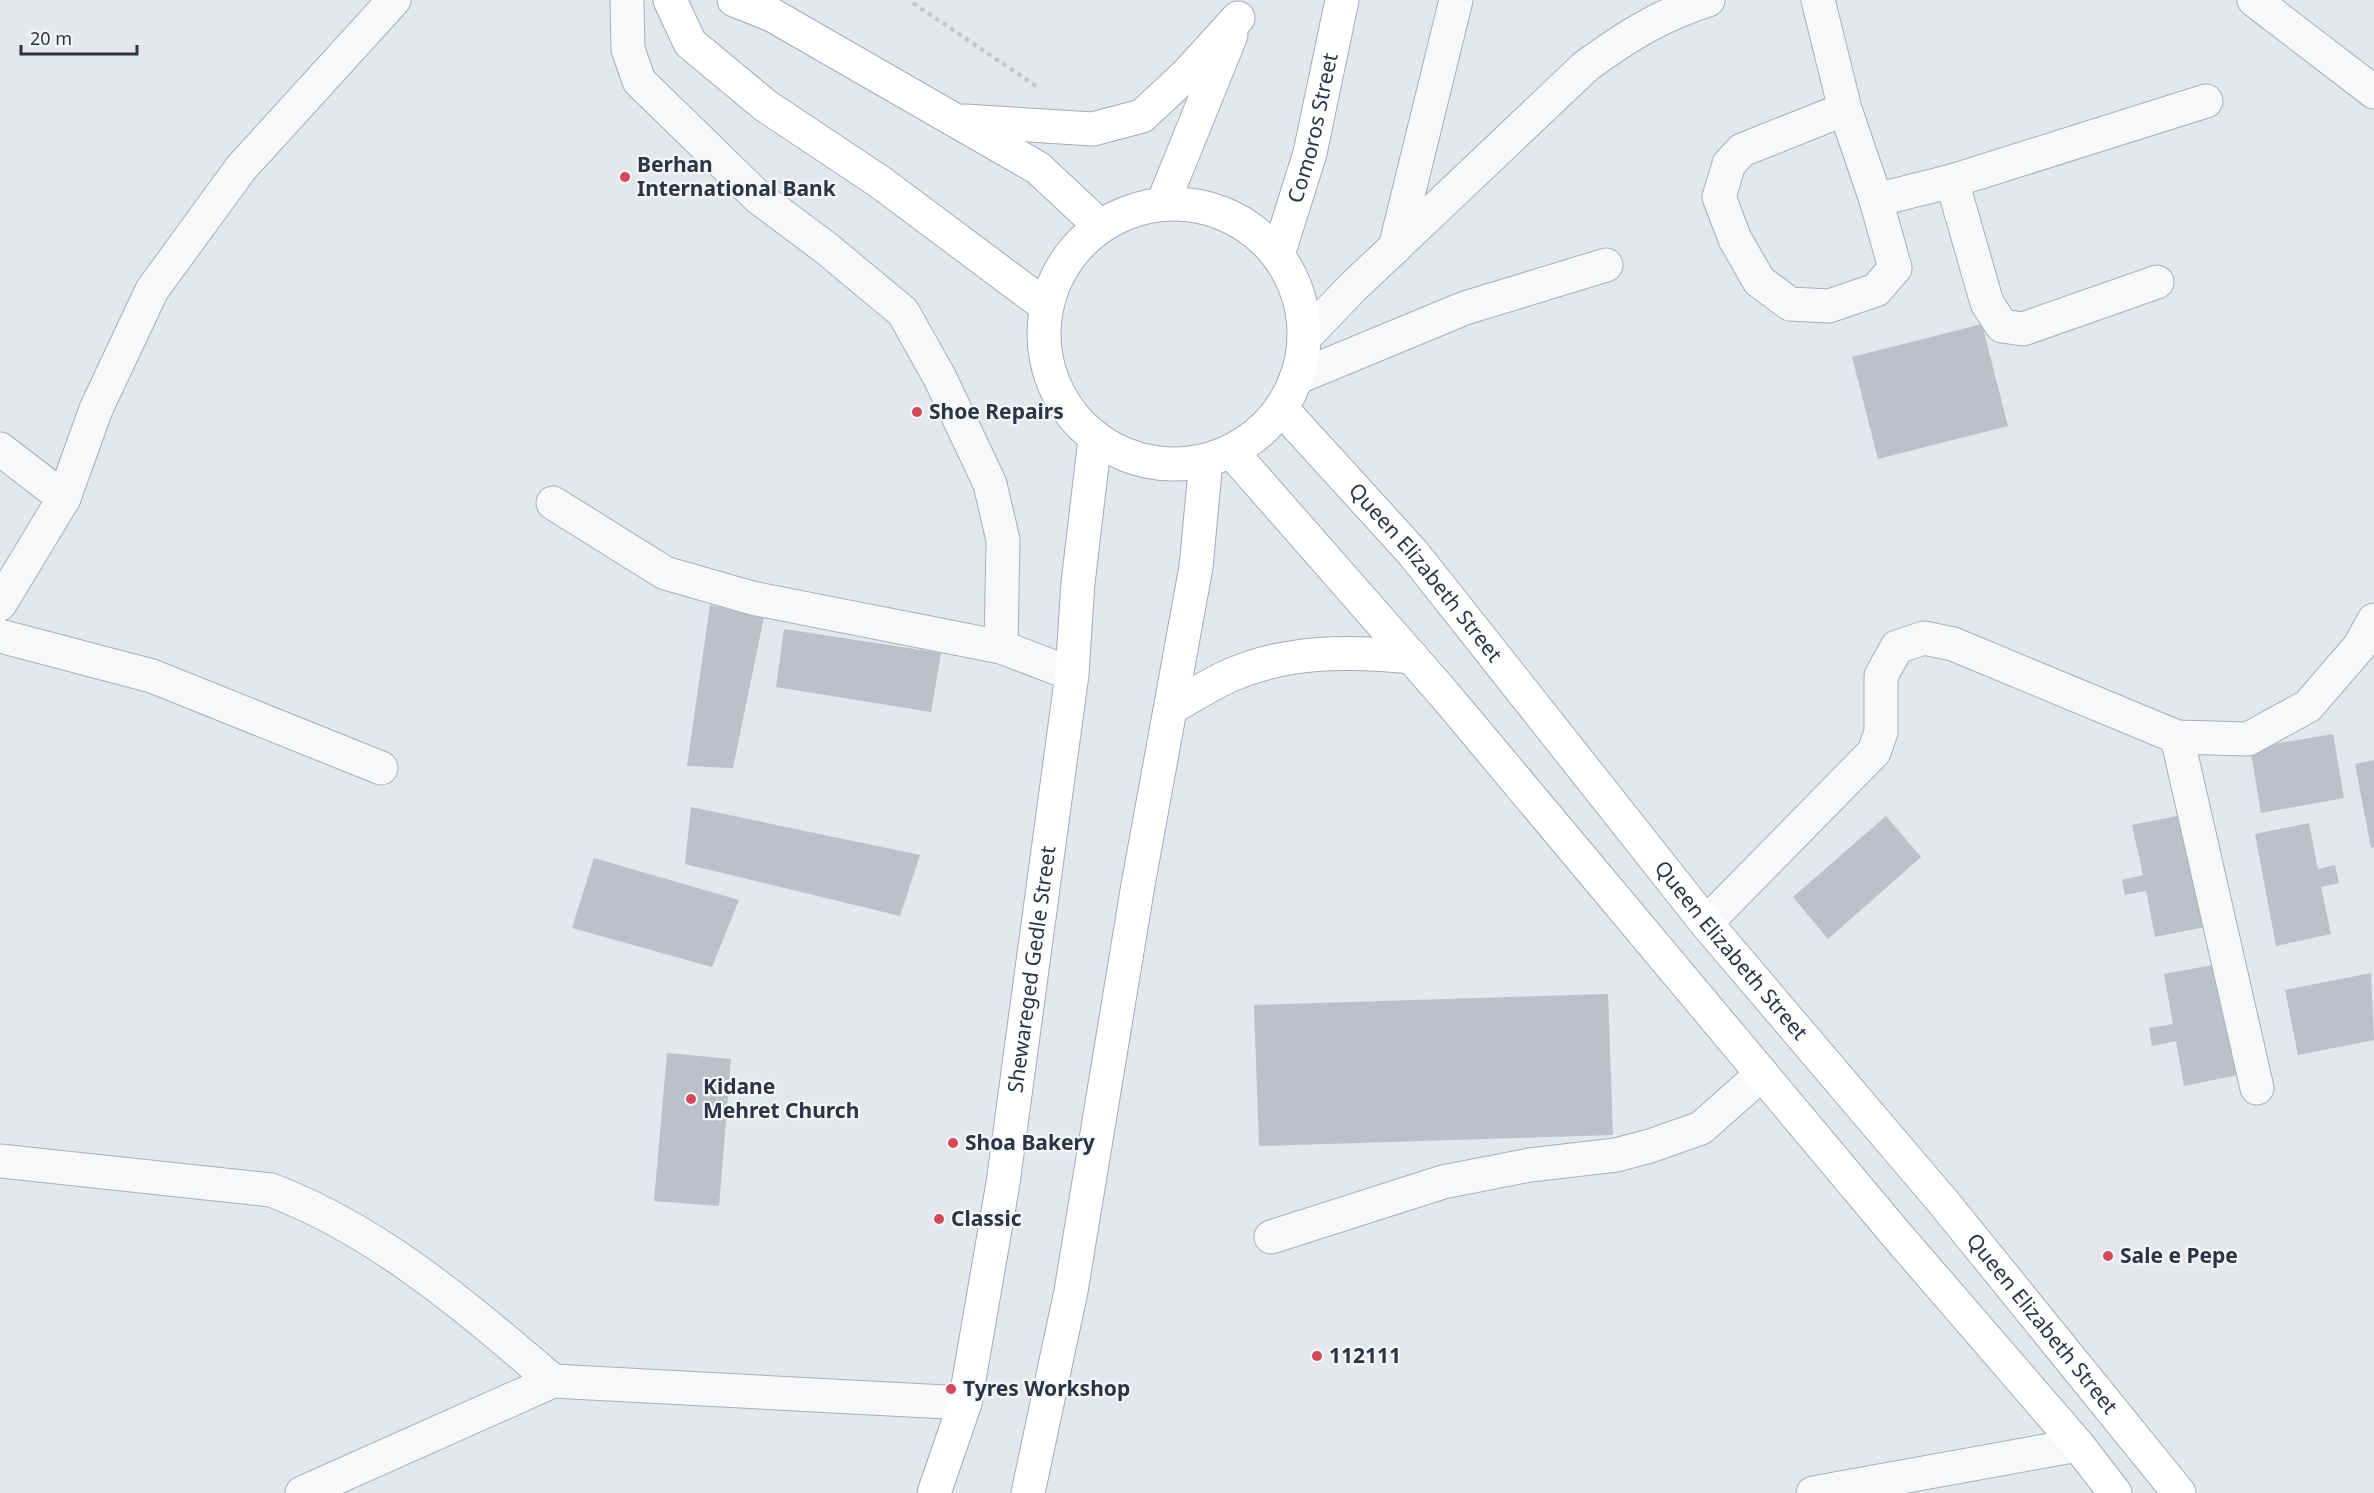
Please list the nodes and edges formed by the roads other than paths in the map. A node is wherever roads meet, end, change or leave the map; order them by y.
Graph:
1 (394, 0) edge
2 (627, 0) edge
3 (670, 0) edge
4 (734, 0) edge
5 (1342, 0) edge
6 (1456, 0) edge
7 (1708, 0) edge
8 (1818, 0) edge
9 (2254, 0) edge
10 (1240, 9) edge
11 (2374, 92) edge
12 (2206, 100) dead end
13 (1845, 109) junction
14 (956, 121) junction
15 (1952, 181) junction
16 (1876, 200) junction
17 (1163, 203) junction
18 (1100, 226) junction
19 (1395, 248) junction
20 (1278, 255) junction
21 (1606, 265) dead end
22 (2157, 282) dead end
23 (1046, 306) junction
24 (1304, 338) junction
25 (1296, 378) junction
26 (1281, 408) junction
27 (1095, 439) junction
28 (0, 449) edge
29 (1219, 456) junction
30 (64, 498) junction
31 (553, 503) dead end
32 (0, 604) edge
33 (2374, 620) edge
34 (0, 636) edge
35 (1001, 647) junction
36 (1412, 657) junction
37 (1072, 674) junction
38 (1171, 708) junction
39 (2177, 737) junction
40 (381, 768) dead end
41 (1706, 923) junction
42 (1762, 1074) junction
43 (2257, 1089) dead end
44 (0, 1161) edge
45 (1271, 1237) dead end
46 (553, 1381) junction
47 (965, 1403) junction
48 (2078, 1445) junction
49 (302, 1493) edge
50 (934, 1493) edge
51 (1028, 1493) edge
52 (1813, 1493) edge
53 (2115, 1493) edge
54 (2179, 1493) edge

1 - 30 street
2 - 35 street
3 - 23 main road
4 - 14 main road
5 - 20 main road, Comoros Street
6 - 19 street
7 - 19 street
8 - 13 street
9 - 11 street
10 - 14 main road
10 - 17 main road
12 - 15 street
13 - 16 street
13 - 16 street
14 - 18 main road
15 - 16 street
15 - 22 street
17 - 18 main road
17 - 20 main road
18 - 23 main road
19 - 24 street
20 - 24 main road
21 - 25 street
23 - 27 main road
24 - 25 main road
25 - 26 main road
26 - 29 main road
26 - 41 main road, Queen Elizabeth Street
27 - 29 main road
27 - 37 main road, Shewareged Gedle Street
28 - 30 street
29 - 36 main road
29 - 38 main road
30 - 32 street
31 - 35 street
33 - 39 street
34 - 40 street
35 - 37 street
36 - 38 main road
36 - 42 main road
37 - 47 main road, Shewareged Gedle Street
38 - 51 main road
39 - 41 street
39 - 43 street
41 - 54 main road, Queen Elizabeth Street
42 - 45 street
42 - 48 main road
44 - 46 street
46 - 47 street
46 - 49 street
47 - 50 main road, Shewareged Gedle Street
48 - 52 street
48 - 53 main road

